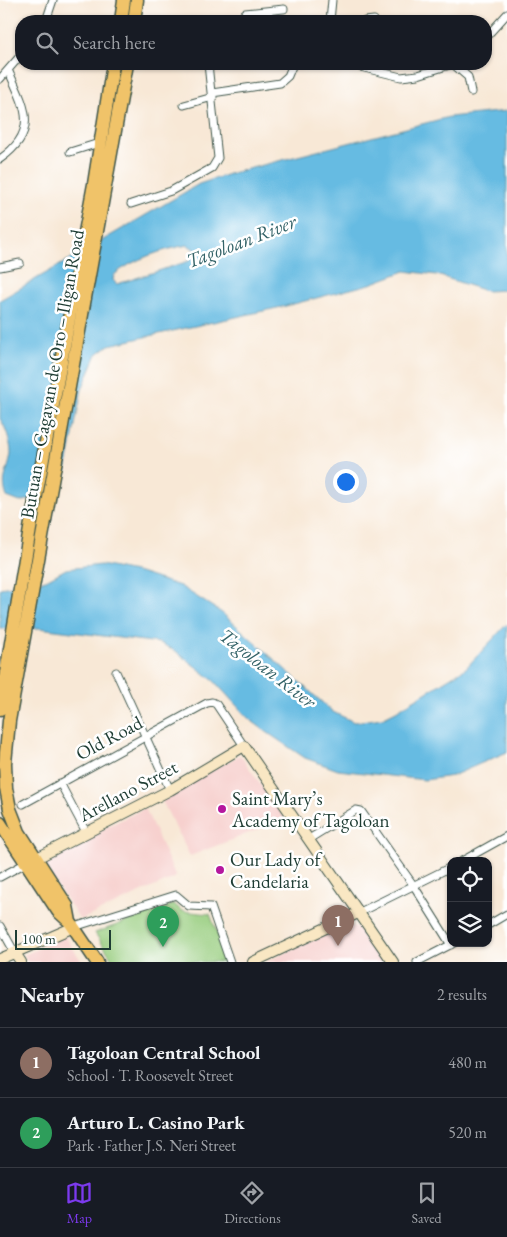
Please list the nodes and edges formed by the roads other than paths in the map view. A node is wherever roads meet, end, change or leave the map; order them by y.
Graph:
1 (53, 0) edge
2 (124, 0) edge
3 (137, 0) edge
4 (332, 0) edge
5 (284, 8) dead end
6 (507, 14) edge
7 (48, 15) edge
8 (122, 15) edge
9 (135, 15) edge
10 (244, 15) edge
11 (331, 15) edge
12 (492, 30) edge
13 (15, 62) edge
14 (8, 70) junction
15 (112, 70) edge
16 (126, 70) edge
17 (209, 70) edge
18 (290, 70) edge
19 (372, 70) edge
20 (434, 70) edge
21 (460, 70) edge
22 (0, 79) edge
23 (471, 92) dead end
24 (212, 95) junction
25 (184, 105) dead end
26 (98, 143) junction
27 (70, 152) dead end
28 (0, 159) edge
29 (131, 204) dead end
30 (20, 263) dead end
31 (0, 267) edge
32 (116, 672) dead end
33 (0, 709) edge
34 (145, 738) junction
35 (244, 746) junction
36 (60, 783) junction
37 (170, 790) junction
38 (22, 804) dead end
39 (0, 823) edge
40 (86, 832) junction
41 (507, 836) edge
42 (309, 839) junction
43 (469, 857) edge
44 (31, 860) junction
45 (447, 869) edge
46 (0, 877) edge
47 (414, 886) junction
48 (358, 913) junction
49 (507, 914) edge
50 (492, 922) edge
51 (72, 925) junction
52 (0, 926) edge
53 (447, 936) edge
54 (447, 947) edge
55 (18, 958) edge
56 (0, 959) edge
57 (97, 962) edge
58 (230, 962) edge
59 (253, 962) edge
60 (393, 962) edge
61 (418, 962) edge

1 - 7 street
2 - 8 highway
3 - 9 highway
4 - 11 street
5 - 10 street
6 - 12 street
13 - 14 street
14 - 22 street
14 - 28 street
15 - 26 highway, Butuan – Cagayan de Oro – Iligan Road
16 - 44 highway, Butuan – Cagayan de Oro – Iligan Road
17 - 24 street
18 - 24 street
19 - 20 street
21 - 23 street
24 - 25 street
24 - 29 street
26 - 27 street
26 - 33 highway, Butuan – Cagayan de Oro – Iligan Road
30 - 31 street
32 - 34 street
34 - 35 street, Old Road
34 - 36 street, Old Road
34 - 37 street
35 - 37 street, Arellano Street
35 - 42 street
36 - 38 street, Old Road
36 - 40 street
37 - 40 street, Arellano Street
39 - 44 highway
40 - 44 street, Arellano Street
41 - 43 street
42 - 47 street
42 - 48 street
44 - 46 street
44 - 51 highway
45 - 47 street
47 - 48 street
47 - 53 street
48 - 59 street
48 - 60 street
49 - 50 street
51 - 55 street
51 - 57 highway
51 - 58 street
52 - 55 street
54 - 61 street
55 - 56 street

